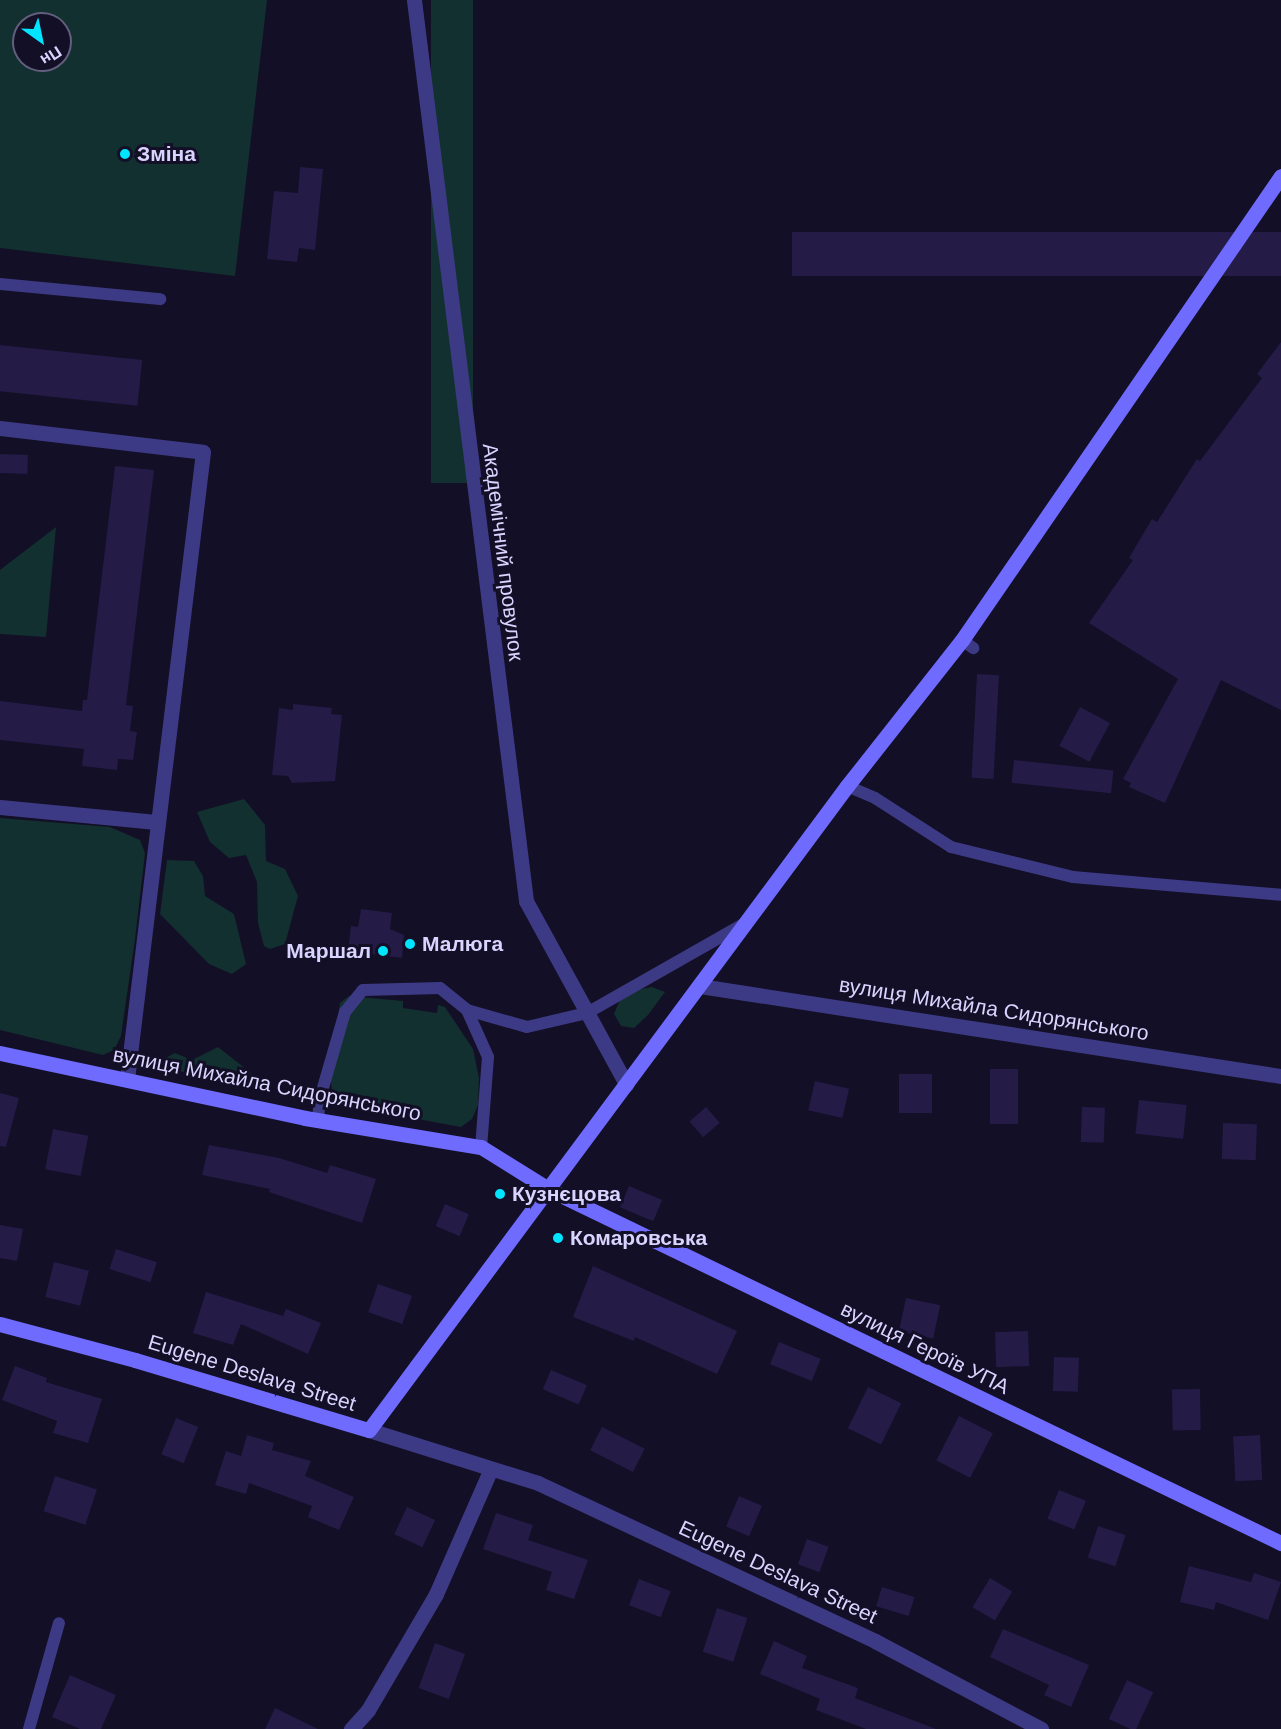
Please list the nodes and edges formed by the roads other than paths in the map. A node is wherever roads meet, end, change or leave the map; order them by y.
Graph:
1 (414, 0) edge
2 (1281, 176) edge
3 (0, 284) edge
4 (160, 299) dead end
5 (0, 428) edge
6 (847, 786) junction
7 (0, 807) edge
8 (156, 822) junction
9 (1281, 895) edge
10 (748, 921) junction
11 (700, 986) junction
12 (467, 1010) junction
13 (587, 1013) junction
14 (0, 1053) edge
15 (1281, 1076) edge
16 (127, 1078) junction
17 (626, 1084) junction
18 (318, 1120) junction
19 (481, 1147) junction
20 (550, 1190) junction
21 (0, 1324) edge
22 (369, 1430) junction
23 (490, 1471) junction
24 (1281, 1543) edge
25 (59, 1623) dead end
26 (29, 1729) edge
27 (351, 1729) edge
28 (1041, 1729) edge

1 - 13 street, Академічний провулок
2 - 6 street
3 - 4 lane
5 - 8 street
6 - 9 lane
6 - 10 street
7 - 8 street
8 - 16 street
10 - 11 street
10 - 13 lane
11 - 15 street, вулиця Михайла Сидорянського
11 - 17 street
12 - 13 lane
12 - 18 lane
12 - 19 lane
13 - 17 street, Академічний провулок
14 - 16 street, вулиця Михайла Сидорянського
16 - 18 street, вулиця Михайла Сидорянського
17 - 20 street
18 - 19 street, вулиця Михайла Сидорянського
19 - 20 street, вулиця Михайла Сидорянського
20 - 22 street
20 - 24 street, вулиця Героїв УПА
21 - 22 street, Eugene Deslava Street
22 - 23 street, Eugene Deslava Street
23 - 27 street
23 - 28 street, Eugene Deslava Street
25 - 26 lane

